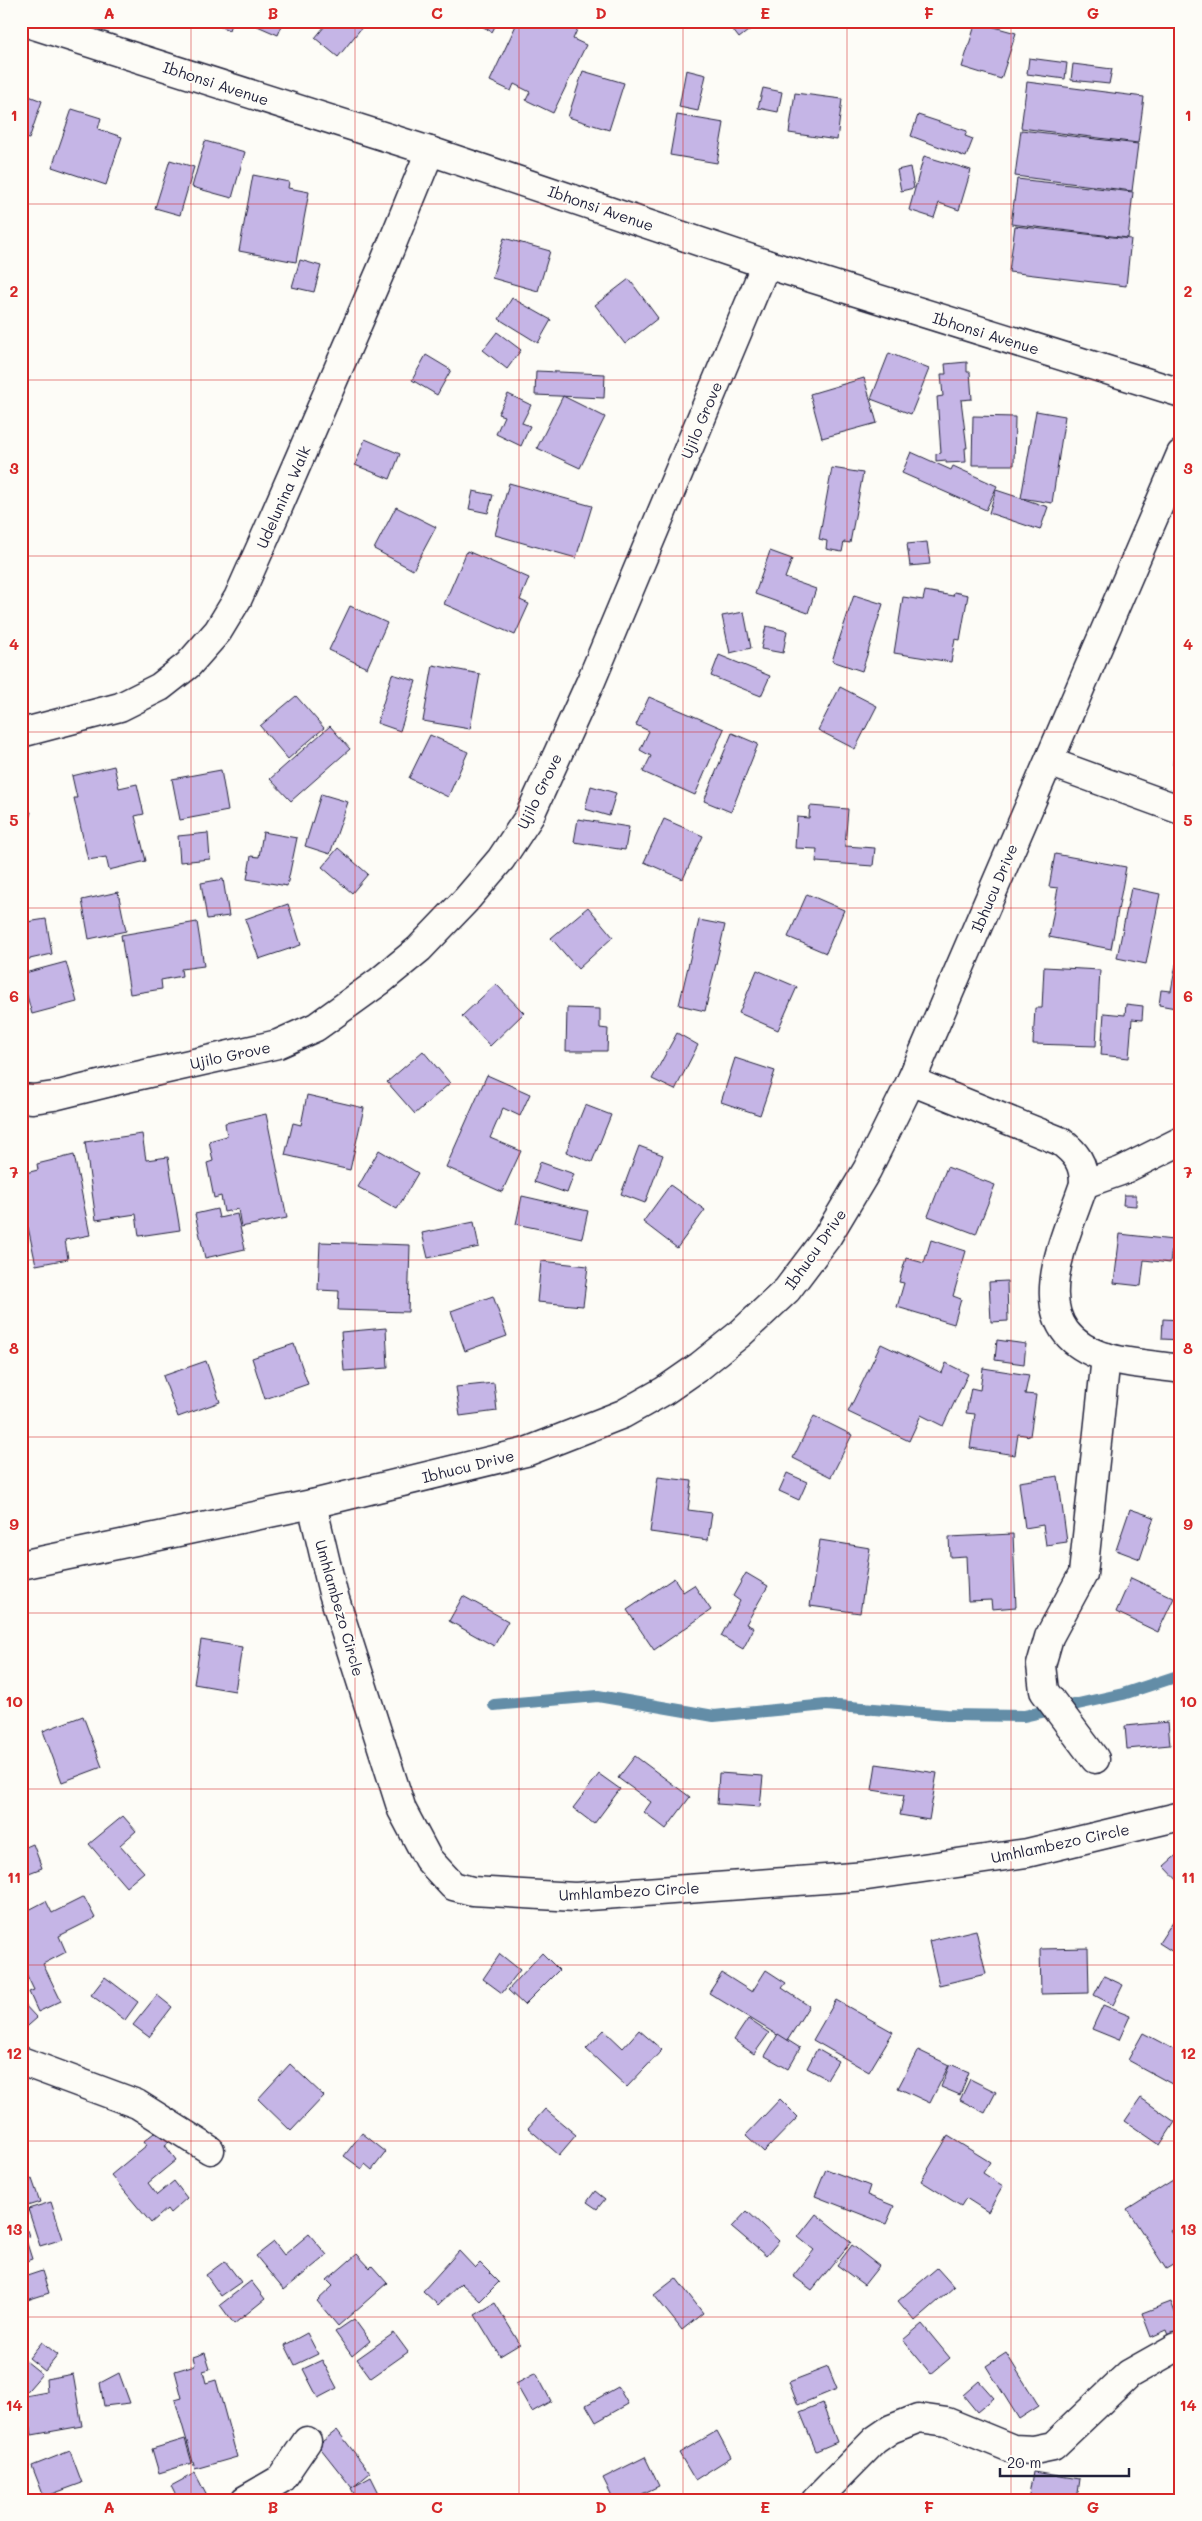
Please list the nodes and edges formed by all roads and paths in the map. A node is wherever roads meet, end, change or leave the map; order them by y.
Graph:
1 (21, 22) edge
2 (430, 151) junction
3 (766, 264) junction
4 (1181, 393) edge
5 (1181, 454) edge
6 (21, 733) edge
7 (1049, 762) junction
8 (1181, 810) edge
9 (911, 1081) junction
10 (21, 1098) edge
11 (1181, 1141) edge
12 (1084, 1184) junction
13 (1106, 1357) junction
14 (1181, 1370) edge
15 (312, 1504) junction
16 (21, 1565) edge
17 (1095, 1759) dead end
18 (1181, 1816) edge
19 (21, 2060) edge
20 (210, 2150) dead end
21 (1176, 2347) dead end
22 (307, 2441) dead end
23 (245, 2500) edge
24 (816, 2500) edge

1 - 2 street, Ibhonsi Avenue
2 - 3 street, Ibhonsi Avenue
2 - 6 street, Udelunina Walk
3 - 4 street, Ibhonsi Avenue
3 - 10 street, Ujilo Grove
5 - 7 street, Ibhucu Drive
7 - 8 street
7 - 9 street, Ibhucu Drive
9 - 12 street
9 - 15 street, Ibhucu Drive
11 - 12 street
12 - 13 street
13 - 14 street
13 - 17 street
15 - 16 street, Ibhucu Drive
15 - 18 street, Umhlambezo Circle
19 - 20 street
21 - 24 street
22 - 23 street

